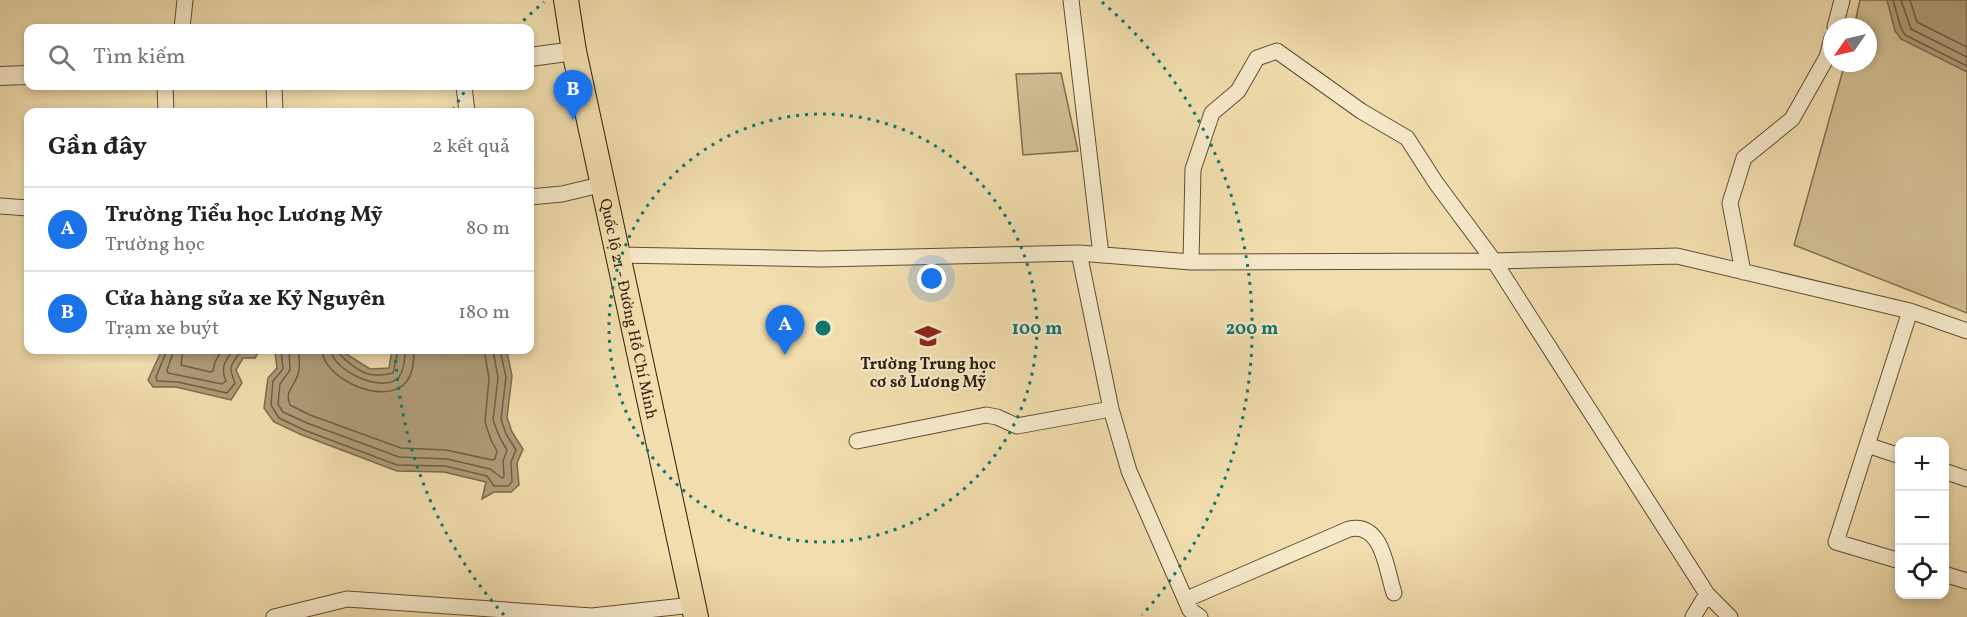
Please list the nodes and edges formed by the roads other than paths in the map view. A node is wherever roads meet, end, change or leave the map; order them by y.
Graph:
1 (185, 0) edge
2 (566, 0) edge
3 (1071, 0) edge
4 (1842, 0) edge
5 (1837, 18) edge
6 (182, 24) edge
7 (574, 51) junction
8 (534, 56) edge
9 (1823, 64) edge
10 (24, 75) edge
11 (0, 76) edge
12 (165, 90) edge
13 (274, 90) edge
14 (464, 90) edge
15 (166, 108) edge
16 (275, 108) edge
17 (467, 108) edge
18 (604, 184) junction
19 (534, 197) edge
20 (0, 206) edge
21 (24, 208) edge
22 (1079, 253) junction
23 (619, 255) junction
24 (1101, 255) junction
25 (1494, 261) junction
26 (1191, 262) junction
27 (1743, 272) junction
28 (1910, 311) junction
29 (1967, 331) edge
30 (1111, 409) junction
31 (857, 441) dead end
32 (1867, 445) junction
33 (1895, 455) edge
34 (1949, 473) edge
35 (1967, 478) edge
36 (1895, 560) edge
37 (1949, 576) edge
38 (1967, 581) edge
39 (1394, 593) dead end
40 (1707, 594) junction
41 (1187, 599) junction
42 (695, 611) edge
43 (468, 612) edge
44 (274, 617) edge
45 (1200, 617) edge
46 (1693, 617) edge
47 (1730, 617) edge

1 - 6 street
2 - 7 highway, Quốc lộ 21 - Đường Hồ Chí Minh
3 - 24 street
4 - 5 street
7 - 8 street
7 - 18 highway, Quốc lộ 21 - Đường Hồ Chí Minh
9 - 27 street
10 - 11 street
12 - 15 street
13 - 16 street
14 - 17 street
18 - 19 street
18 - 23 highway, Quốc lộ 21 - Đường Hồ Chí Minh
20 - 21 street
22 - 23 street
22 - 24 street
22 - 30 street
23 - 42 highway, Quốc lộ 21 - Đường Hồ Chí Minh
24 - 26 street
25 - 26 street
25 - 26 street
25 - 27 street
25 - 40 street
27 - 28 street
28 - 29 street
28 - 32 street
30 - 31 street
30 - 41 street
32 - 33 street
32 - 36 street
34 - 35 street
37 - 38 street
39 - 41 street
40 - 46 street
40 - 47 street
41 - 45 street
42 - 43 street
43 - 44 street

